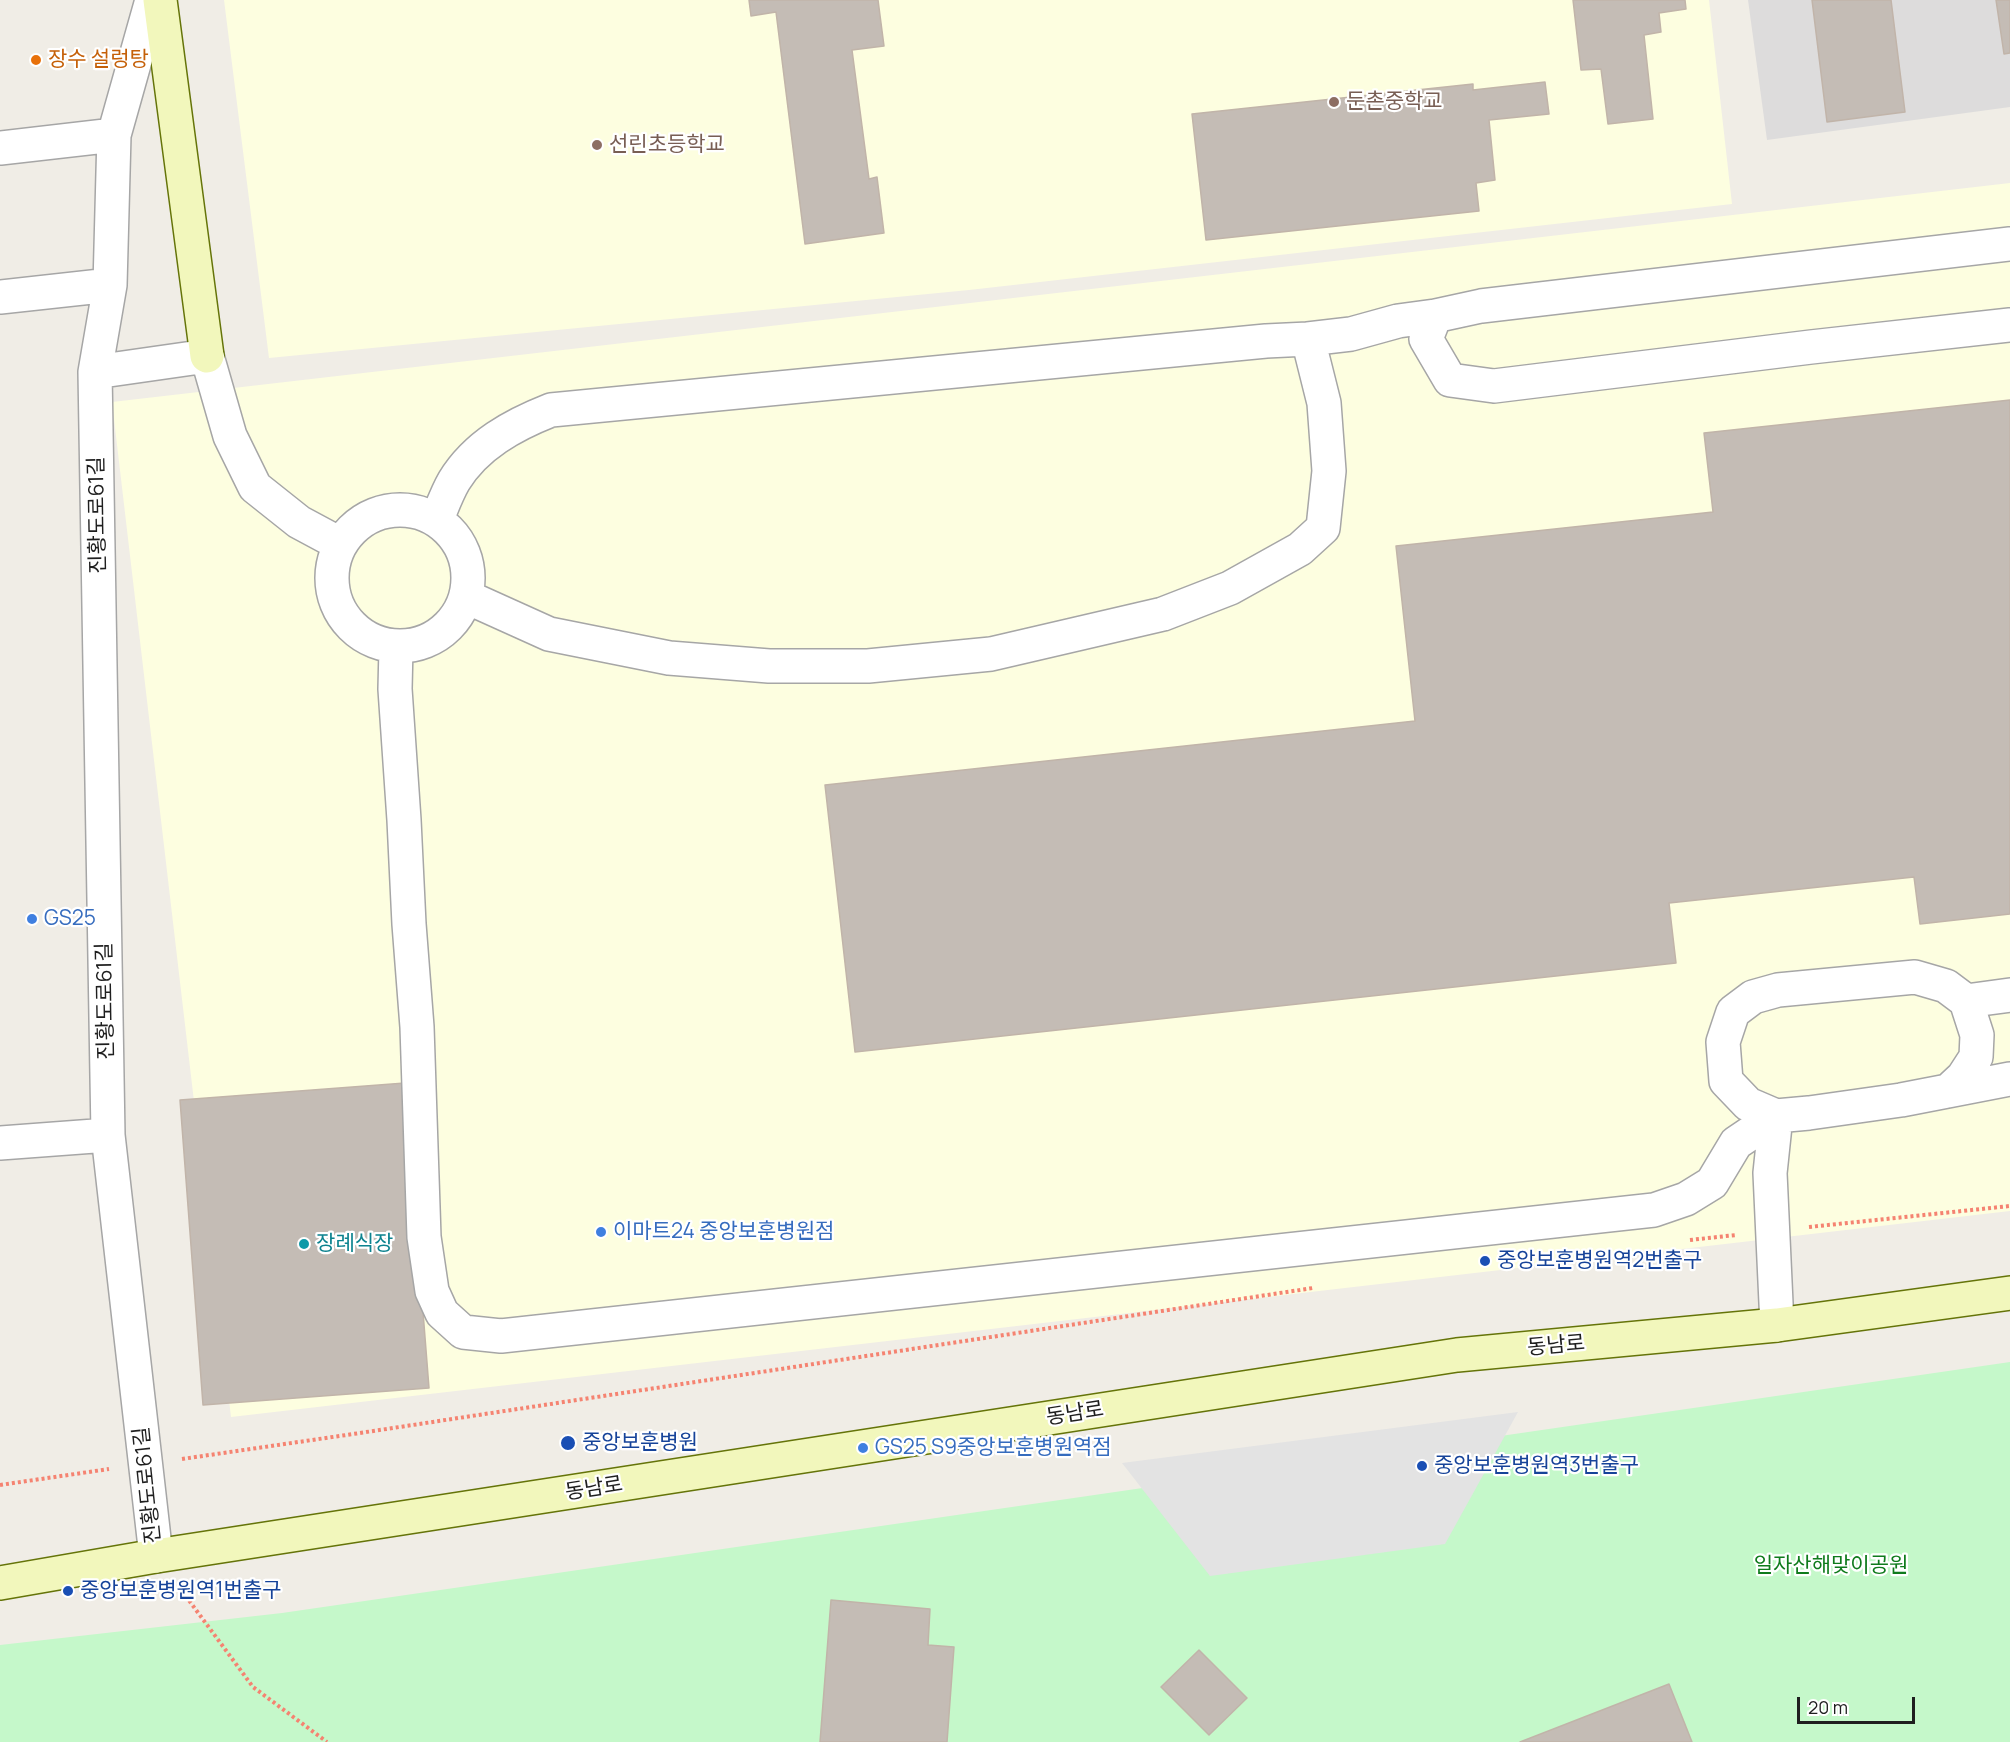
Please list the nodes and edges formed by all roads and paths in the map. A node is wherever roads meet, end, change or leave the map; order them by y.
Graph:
1 (152, 0) edge
2 (160, 0) edge
3 (114, 135) junction
4 (0, 148) edge
5 (2010, 244) edge
6 (110, 285) junction
7 (0, 297) edge
8 (1435, 316) junction
9 (2010, 325) edge
10 (1308, 339) junction
11 (207, 357) junction
12 (95, 372) junction
13 (436, 519) junction
14 (340, 544) junction
15 (466, 597) junction
16 (396, 647) junction
17 (2010, 995) edge
18 (1966, 1001) junction
19 (2010, 1079) edge
20 (1948, 1091) junction
21 (1776, 1116) junction
22 (108, 1135) junction
23 (0, 1143) edge
24 (2010, 1206) edge
25 (1774, 1231) junction
26 (1681, 1241) dead end
27 (1319, 1287) dead end
28 (2010, 1293) edge
29 (1777, 1325) junction
30 (146, 1464) junction
31 (0, 1485) edge
32 (156, 1556) junction
33 (0, 1583) edge
34 (327, 1742) edge

1 - 3 street, 진황도로61길
2 - 11 main road
3 - 4 street
3 - 6 street, 진황도로61길
5 - 8 street
6 - 7 street
6 - 12 street, 진황도로61길
8 - 9 street
8 - 10 street
10 - 13 street
10 - 15 street
11 - 12 street
11 - 14 street
12 - 22 street, 진황도로61길
13 - 14 street
13 - 15 street
14 - 16 street
15 - 16 street
16 - 21 street
17 - 18 street
18 - 20 street
18 - 21 street
19 - 20 street
20 - 21 street
21 - 25 street
22 - 23 street
22 - 30 street, 진황도로61길
24 - 25 path
25 - 26 path
25 - 29 street
27 - 30 path
28 - 29 main road, 동남로
29 - 32 main road, 동남로
30 - 31 path
30 - 32 street, 진황도로61길
32 - 33 main road, 동남로
32 - 34 path

